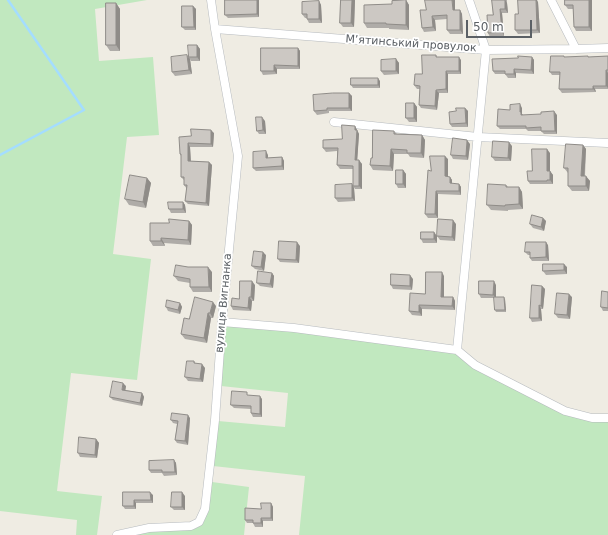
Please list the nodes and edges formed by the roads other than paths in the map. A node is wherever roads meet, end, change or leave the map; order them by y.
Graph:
1 (211, 0) edge
2 (469, 0) edge
3 (551, 0) edge
4 (215, 29) junction
5 (608, 48) edge
6 (576, 49) junction
7 (486, 50) junction
8 (334, 122) dead end
9 (478, 137) junction
10 (607, 144) dead end
11 (222, 322) junction
12 (458, 350) junction
13 (608, 418) edge
14 (117, 535) edge

1 - 4 street, вулиця Вигнанка
2 - 7 street
3 - 6 street
4 - 7 street, Мʼятинський провулок
4 - 11 street, вулиця Вигнанка
5 - 6 street, Мʼятинський провулок
6 - 7 street, Мʼятинський провулок
7 - 9 street
8 - 9 street
9 - 10 street
9 - 12 street
11 - 12 street
11 - 14 street, вулиця Вигнанка
12 - 13 street

